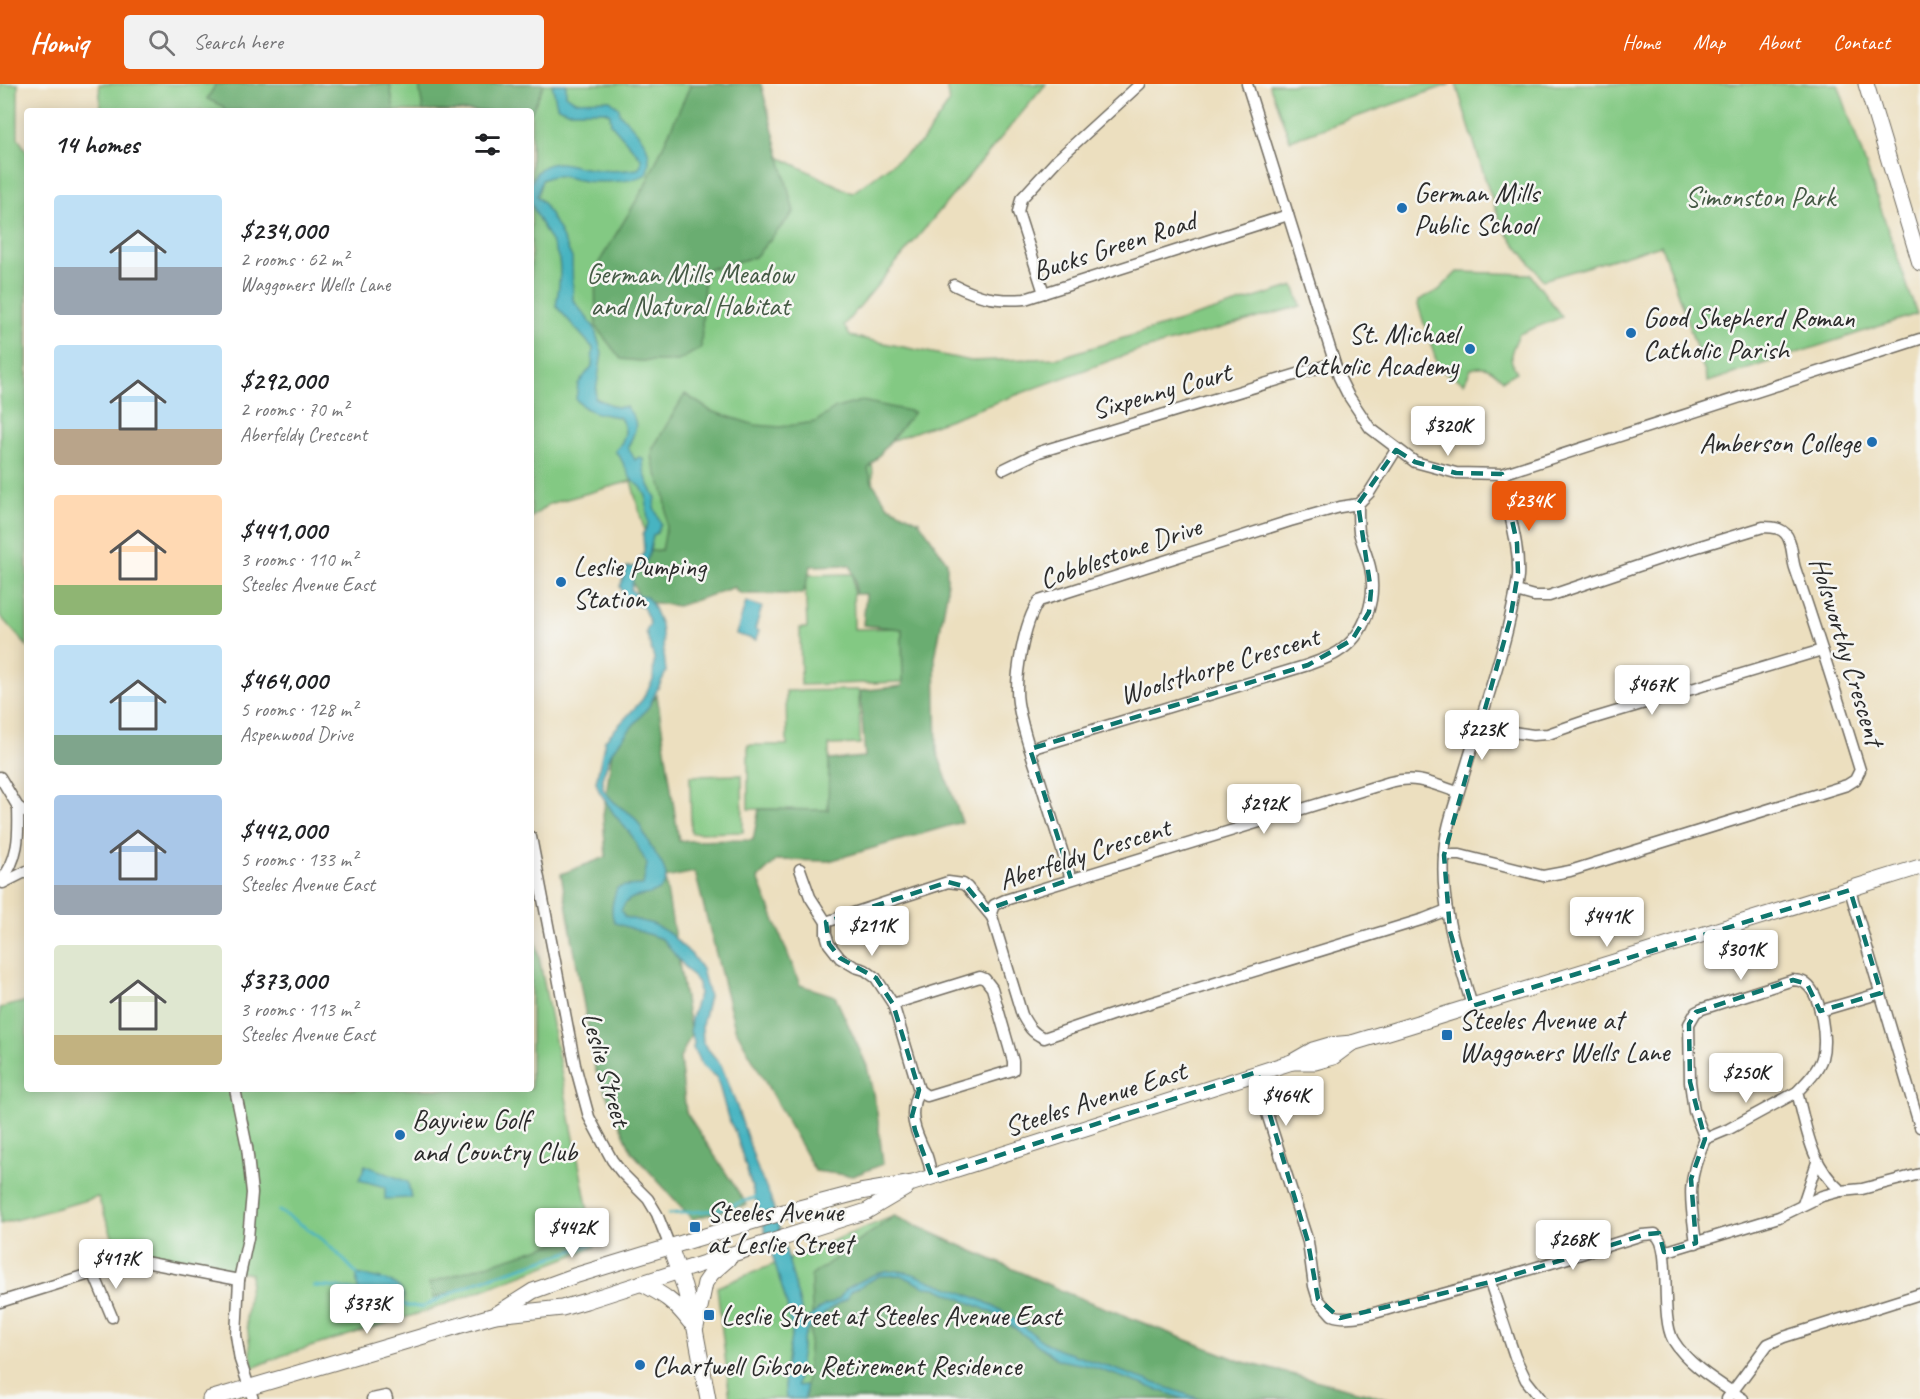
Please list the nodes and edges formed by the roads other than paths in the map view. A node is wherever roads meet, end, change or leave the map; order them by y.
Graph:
1 (1140, 84) edge
2 (1247, 84) edge
3 (1866, 84) edge
4 (1288, 214) junction
5 (1920, 263) edge
6 (954, 285) dead end
7 (1044, 293) junction
8 (1920, 339) edge
9 (1334, 363) junction
10 (1396, 450) junction
11 (1004, 469) dead end
12 (1502, 474) junction
13 (1358, 504) junction
14 (1516, 591) junction
15 (1822, 650) junction
16 (1482, 721) junction
17 (1030, 749) junction
18 (0, 777) edge
19 (1458, 792) junction
20 (22, 810) edge
21 (534, 853) edge
22 (1444, 855) junction
23 (1920, 867) edge
24 (800, 869) dead end
25 (24, 872) edge
26 (1071, 879) junction
27 (0, 883) edge
28 (1850, 890) junction
29 (1447, 910) junction
30 (992, 917) junction
31 (826, 922) junction
32 (1881, 993) junction
33 (893, 1004) junction
34 (1472, 1006) junction
35 (1820, 1011) junction
36 (1257, 1072) junction
37 (918, 1090) junction
38 (236, 1092) edge
39 (1797, 1092) junction
40 (1920, 1127) edge
41 (1705, 1138) junction
42 (1817, 1162) junction
43 (1920, 1174) edge
44 (932, 1177) junction
45 (913, 1183) junction
46 (1841, 1191) junction
47 (1803, 1204) junction
48 (1696, 1243) junction
49 (670, 1247) junction
50 (1664, 1252) junction
51 (732, 1255) junction
52 (678, 1271) junction
53 (94, 1274) junction
54 (239, 1280) junction
55 (1490, 1282) junction
56 (641, 1283) junction
57 (1920, 1294) edge
58 (0, 1302) edge
59 (495, 1315) junction
60 (112, 1317) dead end
61 (695, 1329) junction
62 (251, 1393) edge
63 (1729, 1395) edge
64 (210, 1399) edge
65 (372, 1399) edge
66 (387, 1399) edge
67 (708, 1399) edge
68 (1541, 1399) edge
69 (1743, 1399) edge

1 - 7 street
2 - 4 street
3 - 5 main road
4 - 7 street, Bucks Green Road
4 - 9 street
6 - 7 street, Bucks Green Road
8 - 12 street
9 - 10 street
9 - 11 street, Sixpenny Court
10 - 12 street
10 - 13 street
12 - 14 street
13 - 17 street, Woolsthorpe Crescent
13 - 17 street, Cobblestone Drive
14 - 15 street, Holsworthy Crescent
14 - 16 street
15 - 16 street
15 - 22 street, Holsworthy Crescent
16 - 19 street
17 - 26 street, Cobblestone Drive
18 - 20 street
19 - 22 street
19 - 26 street, Aberfeldy Crescent
20 - 27 street
21 - 49 street, Leslie Street
22 - 29 street
23 - 28 main road, Steeles Avenue East
24 - 31 street
25 - 27 street
26 - 30 street, Aberfeldy Crescent
28 - 32 street
28 - 34 main road, Steeles Avenue East
29 - 30 street, Aberfeldy Crescent
29 - 34 street
30 - 31 street
31 - 33 street
32 - 35 street
32 - 40 street
33 - 37 street
33 - 37 street
34 - 36 main road, Steeles Avenue East
35 - 39 street
35 - 41 street
36 - 44 main road, Steeles Avenue East
36 - 55 street
37 - 44 street
38 - 54 street
39 - 41 street
39 - 42 street
41 - 48 street
42 - 46 street
42 - 47 street
43 - 46 street
44 - 45 main road, Steeles Avenue East
45 - 49 main road, Steeles Avenue East
45 - 51 main road, Steeles Avenue East
46 - 47 street
47 - 48 street
48 - 50 street
49 - 52 main road, Leslie Street
49 - 59 main road, Steeles Avenue East
50 - 55 street
50 - 63 street
51 - 52 main road, Steeles Avenue East
51 - 61 main road
52 - 56 main road, Steeles Avenue East
52 - 61 main road, Leslie Street
53 - 54 street
53 - 58 street
53 - 60 street
54 - 62 street
55 - 68 street
56 - 59 main road, Steeles Avenue East
56 - 61 main road
57 - 63 street
59 - 62 main road, Steeles Avenue East
61 - 67 main road, Leslie Street
62 - 64 main road, Steeles Avenue East
63 - 69 street
65 - 66 street

